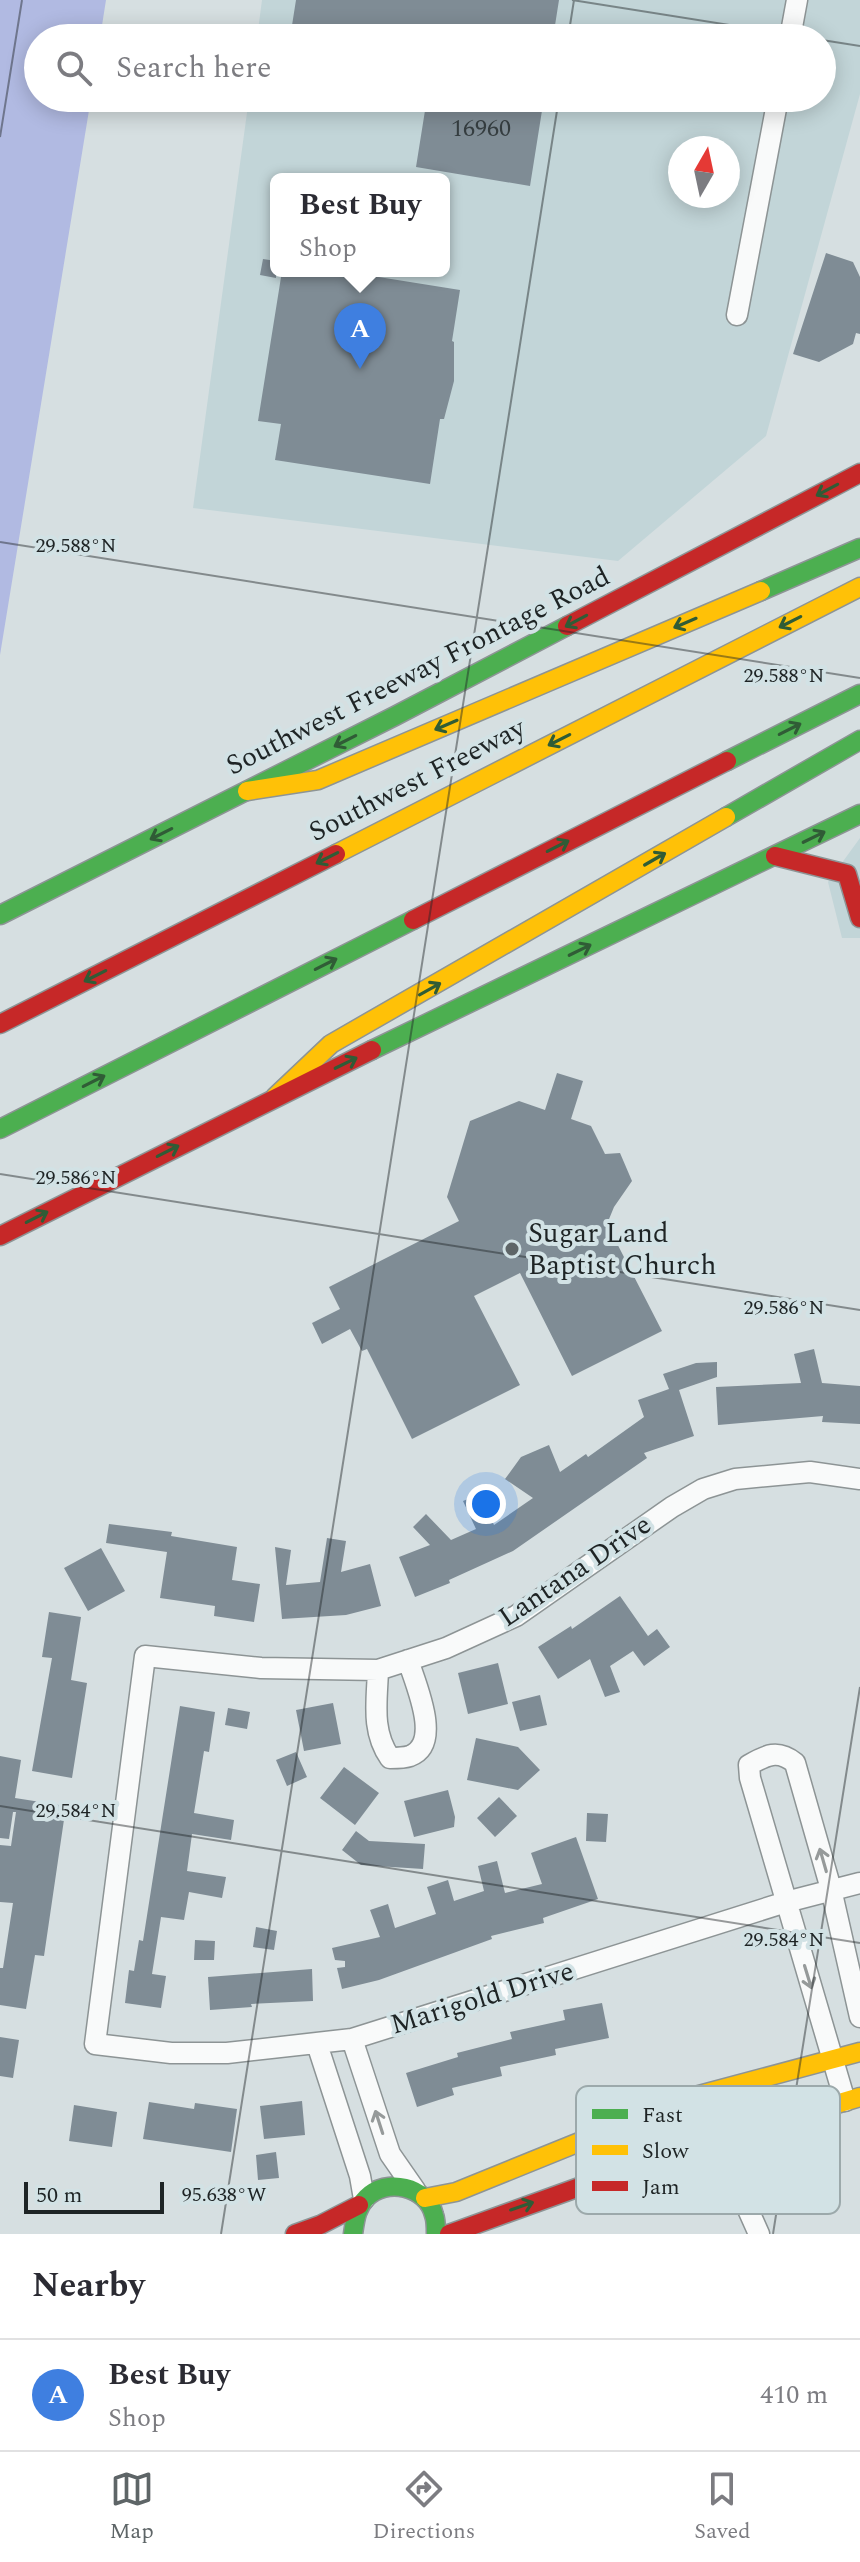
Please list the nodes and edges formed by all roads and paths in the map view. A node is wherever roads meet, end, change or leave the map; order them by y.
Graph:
1 (797, 0) edge
2 (793, 24) edge
3 (775, 112) edge
4 (737, 315) dead end
5 (860, 473) edge
6 (860, 548) edge
7 (860, 587) edge
8 (860, 694) edge
9 (860, 740) edge
10 (247, 791) junction
11 (860, 814) edge
12 (775, 856) junction
13 (1, 914) edge
14 (860, 918) edge
15 (0, 1024) edge
16 (275, 1097) junction
17 (0, 1129) edge
18 (0, 1236) edge
19 (860, 1479) edge
20 (408, 1660) junction
21 (378, 1670) junction
22 (860, 1883) edge
23 (831, 1889) junction
24 (786, 1902) junction
25 (860, 2017) edge
26 (352, 2039) junction
27 (95, 2044) joint
28 (317, 2044) junction
29 (860, 2052) edge
30 (832, 2058) junction
31 (731, 2086) edge
32 (852, 2099) edge
33 (576, 2143) edge
34 (576, 2187) edge
35 (420, 2194) junction
36 (361, 2202) junction
37 (750, 2214) edge
38 (295, 2234) edge
39 (353, 2234) edge
40 (436, 2234) edge
41 (449, 2234) edge
42 (759, 2234) edge

1 - 2 street
3 - 4 street
5 -> 10 main road, Southwest Freeway Frontage Road
6 -> 10 main road
7 -> 15 main road, Southwest Freeway
17 -> 8 main road
16 -> 9 main road
10 -> 13 main road, Southwest Freeway Frontage Road
12 -> 11 main road
12 - 14 main road
16 -> 12 main road
18 -> 16 main road
19 - 20 street, Lantana Drive
20 - 21 street, Lantana Drive
20 - 21 street
21 - 27 street, Lantana Drive
22 - 23 street, Marigold Drive
23 - 24 street, Marigold Drive
23 -> 24 street
23 - 25 street
24 - 26 street, Marigold Drive
24 -> 30 street
26 - 28 street, Marigold Drive
35 -> 26 street
27 - 28 street, Marigold Drive
28 - 36 street
29 - 30 main road
30 - 31 main road
30 - 32 street
33 - 35 main road
41 -> 34 main road
35 - 36 main road
35 - 40 main road
36 - 38 main road
36 - 39 main road
37 - 42 street

